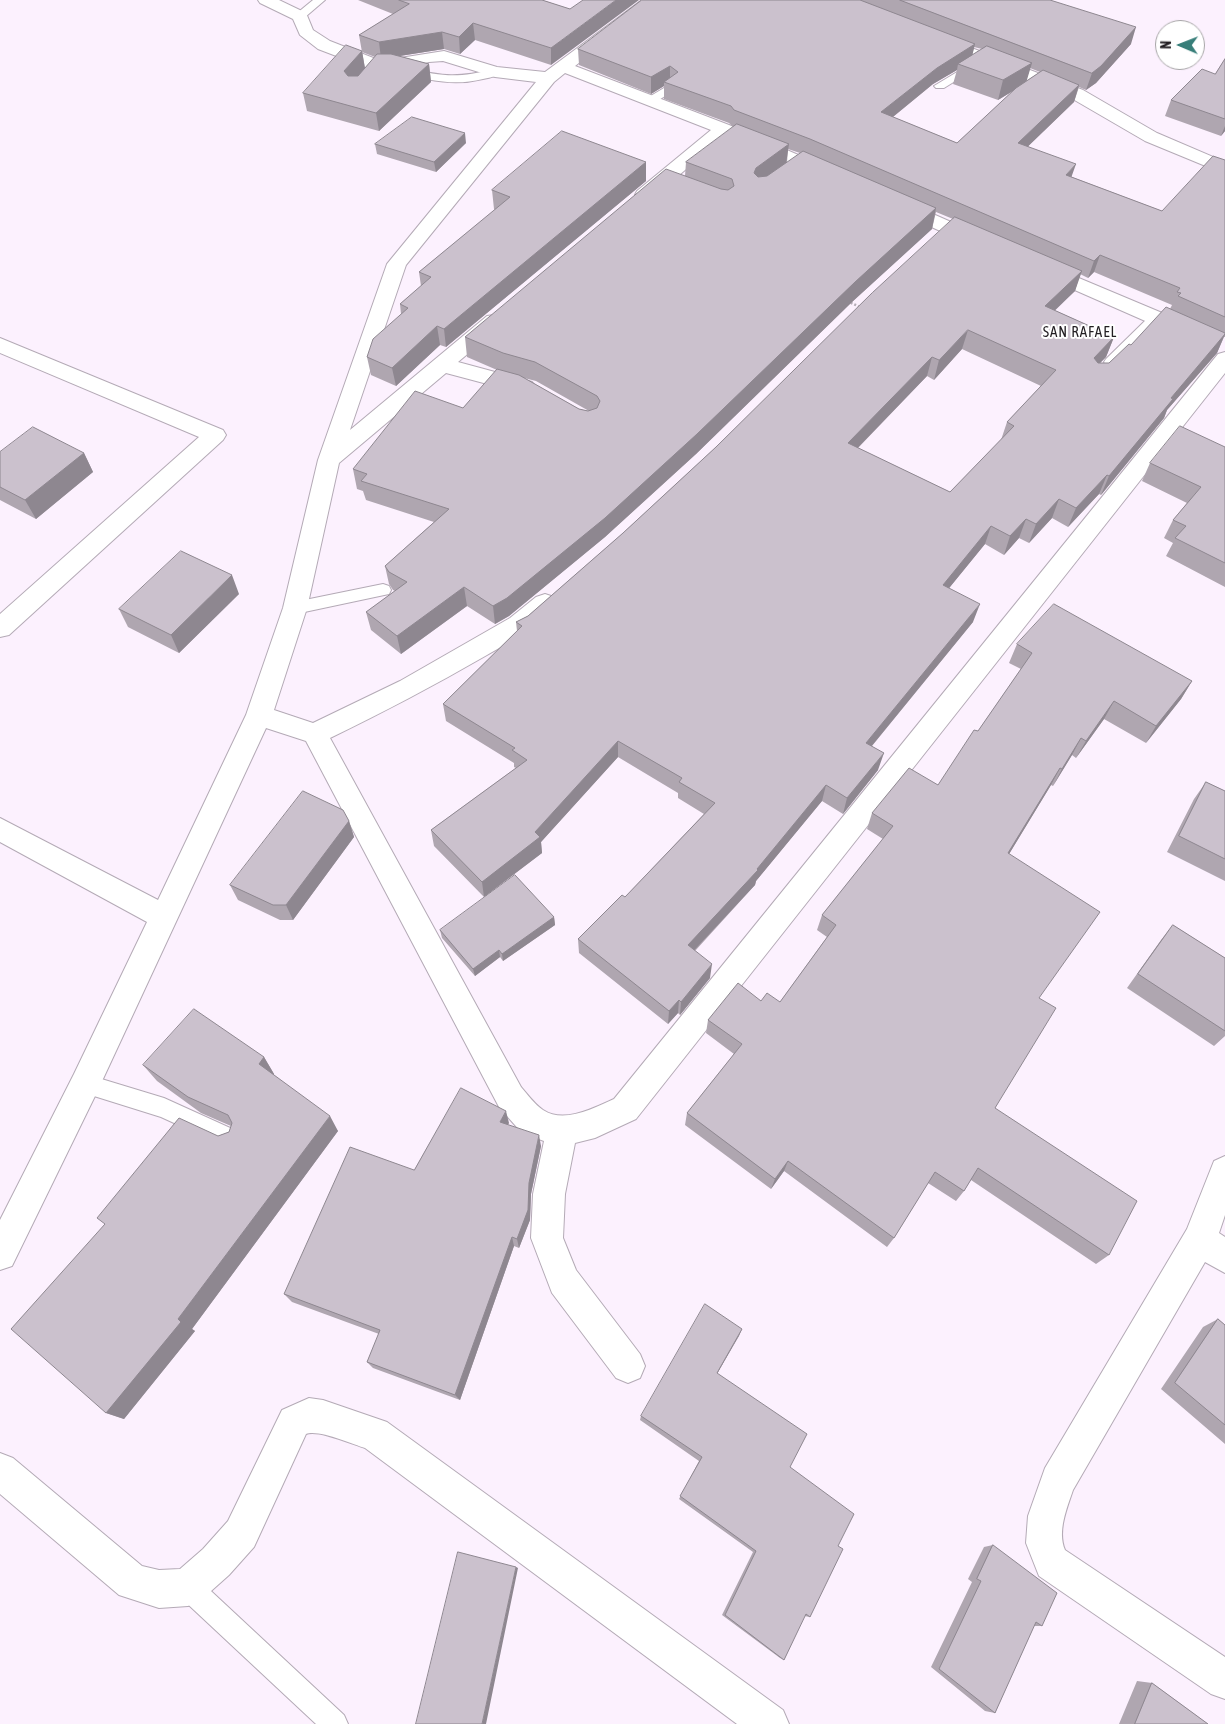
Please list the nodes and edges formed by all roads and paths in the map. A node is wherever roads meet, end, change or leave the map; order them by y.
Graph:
1 (266, 0) edge
2 (320, 0) edge
3 (652, 0) edge
4 (300, 16) junction
5 (923, 34) edge
6 (984, 58) junction
7 (380, 69) junction
8 (495, 72) junction
9 (556, 72) junction
10 (940, 86) edge
11 (669, 89) edge
12 (650, 100) junction
13 (723, 129) junction
14 (1225, 169) edge
15 (847, 182) edge
16 (883, 199) edge
17 (632, 205) edge
18 (992, 247) edge
19 (1029, 263) edge
20 (839, 298) edge
21 (860, 307) edge
22 (510, 308) edge
23 (1156, 318) junction
24 (0, 344) edge
25 (1219, 348) edge
26 (442, 365) junction
27 (1102, 371) edge
28 (545, 397) edge
29 (329, 460) junction
30 (563, 588) edge
31 (383, 590) dead end
32 (295, 608) junction
33 (0, 628) edge
34 (259, 715) junction
35 (315, 734) junction
36 (0, 829) edge
37 (163, 917) junction
38 (85, 1084) junction
39 (562, 1131) junction
40 (231, 1139) edge
41 (1225, 1172) edge
42 (1212, 1248) edge
43 (0, 1254) edge
44 (628, 1366) dead end
45 (0, 1471) edge
46 (188, 1587) junction
47 (1225, 1680) edge
48 (335, 1724) edge
49 (769, 1724) edge

1 - 4 street
2 - 4 lane
3 - 9 street
4 - 7 street
5 - 6 street
6 - 10 lane
6 - 14 street
7 - 8 lane
7 - 8 street
8 - 9 street
9 - 12 street
9 - 29 street
11 - 12 lane
12 - 13 street
13 - 15 street
13 - 17 street
16 - 18 street
19 - 23 street
20 - 21 path
22 - 26 street
23 - 25 street
23 - 27 lane
24 - 33 street
25 - 39 street
26 - 28 street
26 - 29 street
29 - 32 street
30 - 35 street
31 - 32 lane
32 - 34 street
34 - 35 street
34 - 37 street
35 - 39 street
36 - 37 street
37 - 38 street
38 - 40 lane
38 - 43 street
39 - 44 street
41 - 42 street
42 - 47 street
45 - 46 street
46 - 48 lane
46 - 49 street

